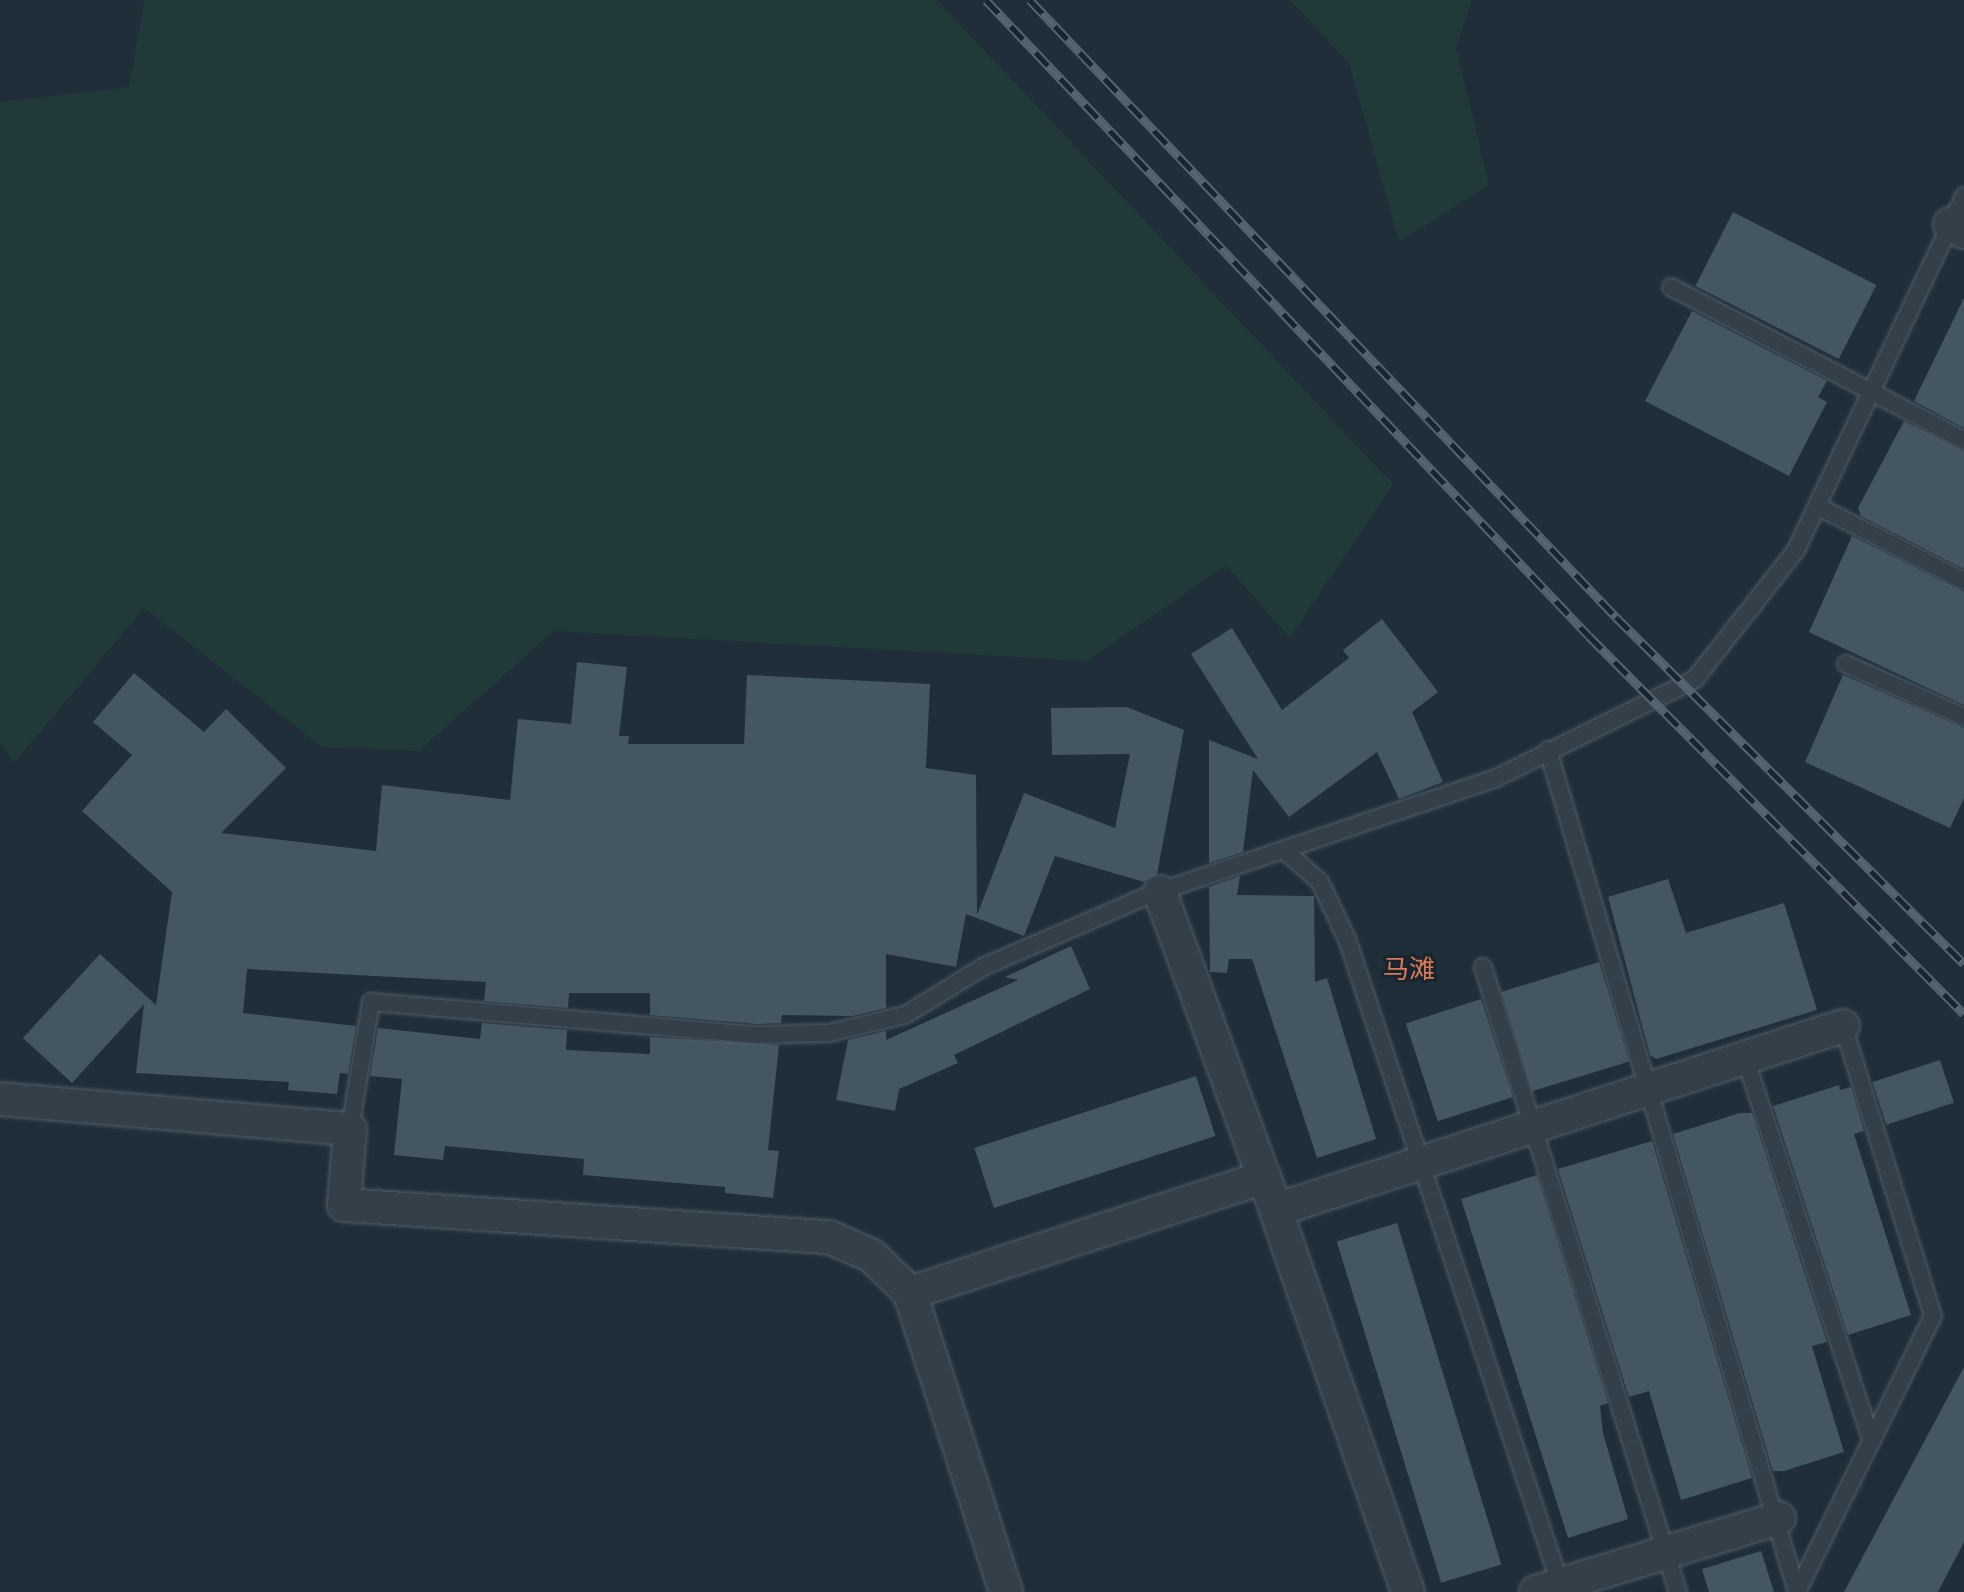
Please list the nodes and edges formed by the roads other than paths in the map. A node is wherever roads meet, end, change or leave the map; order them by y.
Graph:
1 (1959, 217) edge
2 (1671, 287) dead end
3 (1871, 391) junction
4 (1964, 440) edge
5 (1819, 507) junction
6 (1964, 581) edge
7 (1846, 664) dead end
8 (1964, 717) edge
9 (1548, 750) junction
10 (1284, 850) junction
11 (1160, 892) junction
12 (1483, 967) dead end
13 (1843, 1026) joint
14 (1745, 1058) junction
15 (1650, 1088) junction
16 (0, 1099) edge
17 (1533, 1126) junction
18 (350, 1129) junction
19 (1421, 1163) junction
20 (1264, 1177) junction
21 (1276, 1210) junction
22 (910, 1293) junction
23 (1872, 1442) junction
24 (1779, 1518) junction
25 (1666, 1552) junction
26 (1553, 1590) edge
27 (1798, 1590) edge
28 (1006, 1592) edge
29 (1408, 1592) edge
30 (1678, 1592) edge

1 - 3 lane
2 - 3 lane
3 - 4 lane
3 - 5 lane
5 - 6 lane
5 - 9 lane
7 - 8 lane
9 - 10 lane
9 - 15 lane
10 - 11 lane
10 - 19 lane
11 - 18 lane
11 - 20 street
12 - 17 lane
13 - 14 street
13 - 23 lane
14 - 15 street
14 - 23 lane
15 - 17 street
15 - 24 lane
16 - 18 street
17 - 19 street
17 - 25 lane
18 - 22 street
19 - 21 street
19 - 26 lane
20 - 21 street
20 - 22 street
21 - 29 street
22 - 28 street
23 - 27 lane
24 - 25 street
24 - 27 lane
25 - 26 street
25 - 30 lane

